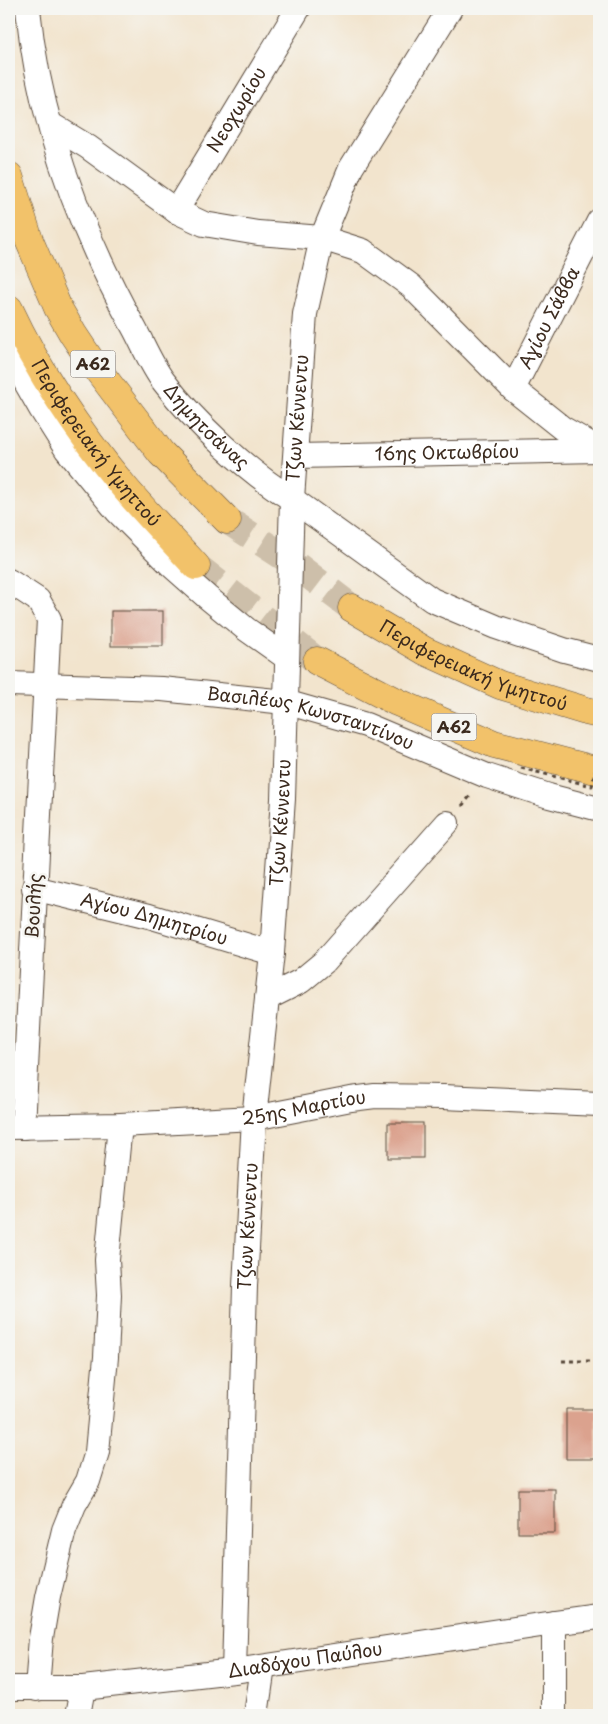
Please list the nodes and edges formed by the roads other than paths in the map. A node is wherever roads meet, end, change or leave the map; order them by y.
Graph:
1 (28, 9) edge
2 (298, 9) edge
3 (450, 9) edge
4 (50, 124) junction
5 (9, 176) edge
6 (176, 211) junction
7 (599, 221) edge
8 (322, 238) junction
9 (9, 309) edge
10 (9, 353) edge
11 (514, 389) junction
12 (599, 449) edge
13 (296, 456) junction
14 (292, 498) junction
15 (227, 520) tunnel mouth
16 (196, 566) tunnel mouth
17 (9, 581) edge
18 (352, 608) tunnel mouth
19 (287, 658) junction
20 (599, 659) edge
21 (317, 661) tunnel mouth
22 (9, 684) edge
23 (46, 686) junction
24 (285, 702) junction
25 (599, 714) edge
26 (599, 771) edge
27 (599, 809) edge
28 (447, 823) road end
29 (34, 888) junction
30 (272, 953) junction
31 (267, 998) junction
32 (599, 1104) edge
33 (254, 1118) junction
34 (120, 1125) junction
35 (16, 1127) edge
36 (599, 1617) edge
37 (554, 1623) junction
38 (263, 1666) junction
39 (234, 1671) junction
40 (9, 1688) edge
41 (83, 1688) junction
42 (37, 1689) junction
43 (78, 1715) edge
44 (256, 1715) edge
45 (554, 1715) edge

1 - 4 street, Δημητσάνας
2 - 6 street, Νεοχωρίου
3 - 8 street, Τζων Κέννεντυ
4 - 6 street
4 - 14 street, Δημητσάνας
5 - 15 highway, Α62
6 - 8 street
7 - 11 street, Αγίου Σάββα
8 - 11 street
8 - 13 street, Τζων Κέννεντυ
9 - 16 highway, Περιφερειακή Υμηττού / Α62
10 - 19 street
11 - 12 street
12 - 13 street, 16ης Οκτωβρίου
13 - 14 street, Τζων Κέννεντυ
14 - 19 street, Τζων Κέννεντυ
14 - 20 street, Δημητσάνας
17 - 23 street, Βουλής
18 - 25 highway, Περιφερειακή Υμηττού
19 - 24 street, Τζων Κέννεντυ
21 - 26 highway, Α62
22 - 23 street, Βασιλέως Κωνσταντίνου
23 - 24 street, Βασιλέως Κωνσταντίνου
23 - 29 street, Βουλής
24 - 27 street, Βασιλέως Κωνσταντίνου
24 - 30 street, Τζων Κέννεντυ
28 - 31 street
29 - 30 street, Αγίου Δημητρίου
29 - 35 street, Βουλής
30 - 31 street, Τζων Κέννεντυ
31 - 33 street, Τζων Κέννεντυ
32 - 33 street, 25ης Μαρτίου
33 - 34 street, 25ης Μαρτίου
33 - 39 street, Τζων Κέννεντυ
34 - 35 street, 25ης Μαρτίου
34 - 42 street
36 - 37 street, Διαδόχου Παύλου
37 - 38 street, Διαδόχου Παύλου
37 - 45 street
38 - 39 street, Διαδόχου Παύλου
38 - 44 street
39 - 41 street, Διαδόχου Παύλου
40 - 42 street, Διαδόχου Παύλου
41 - 42 street, Διαδόχου Παύλου
41 - 43 street

